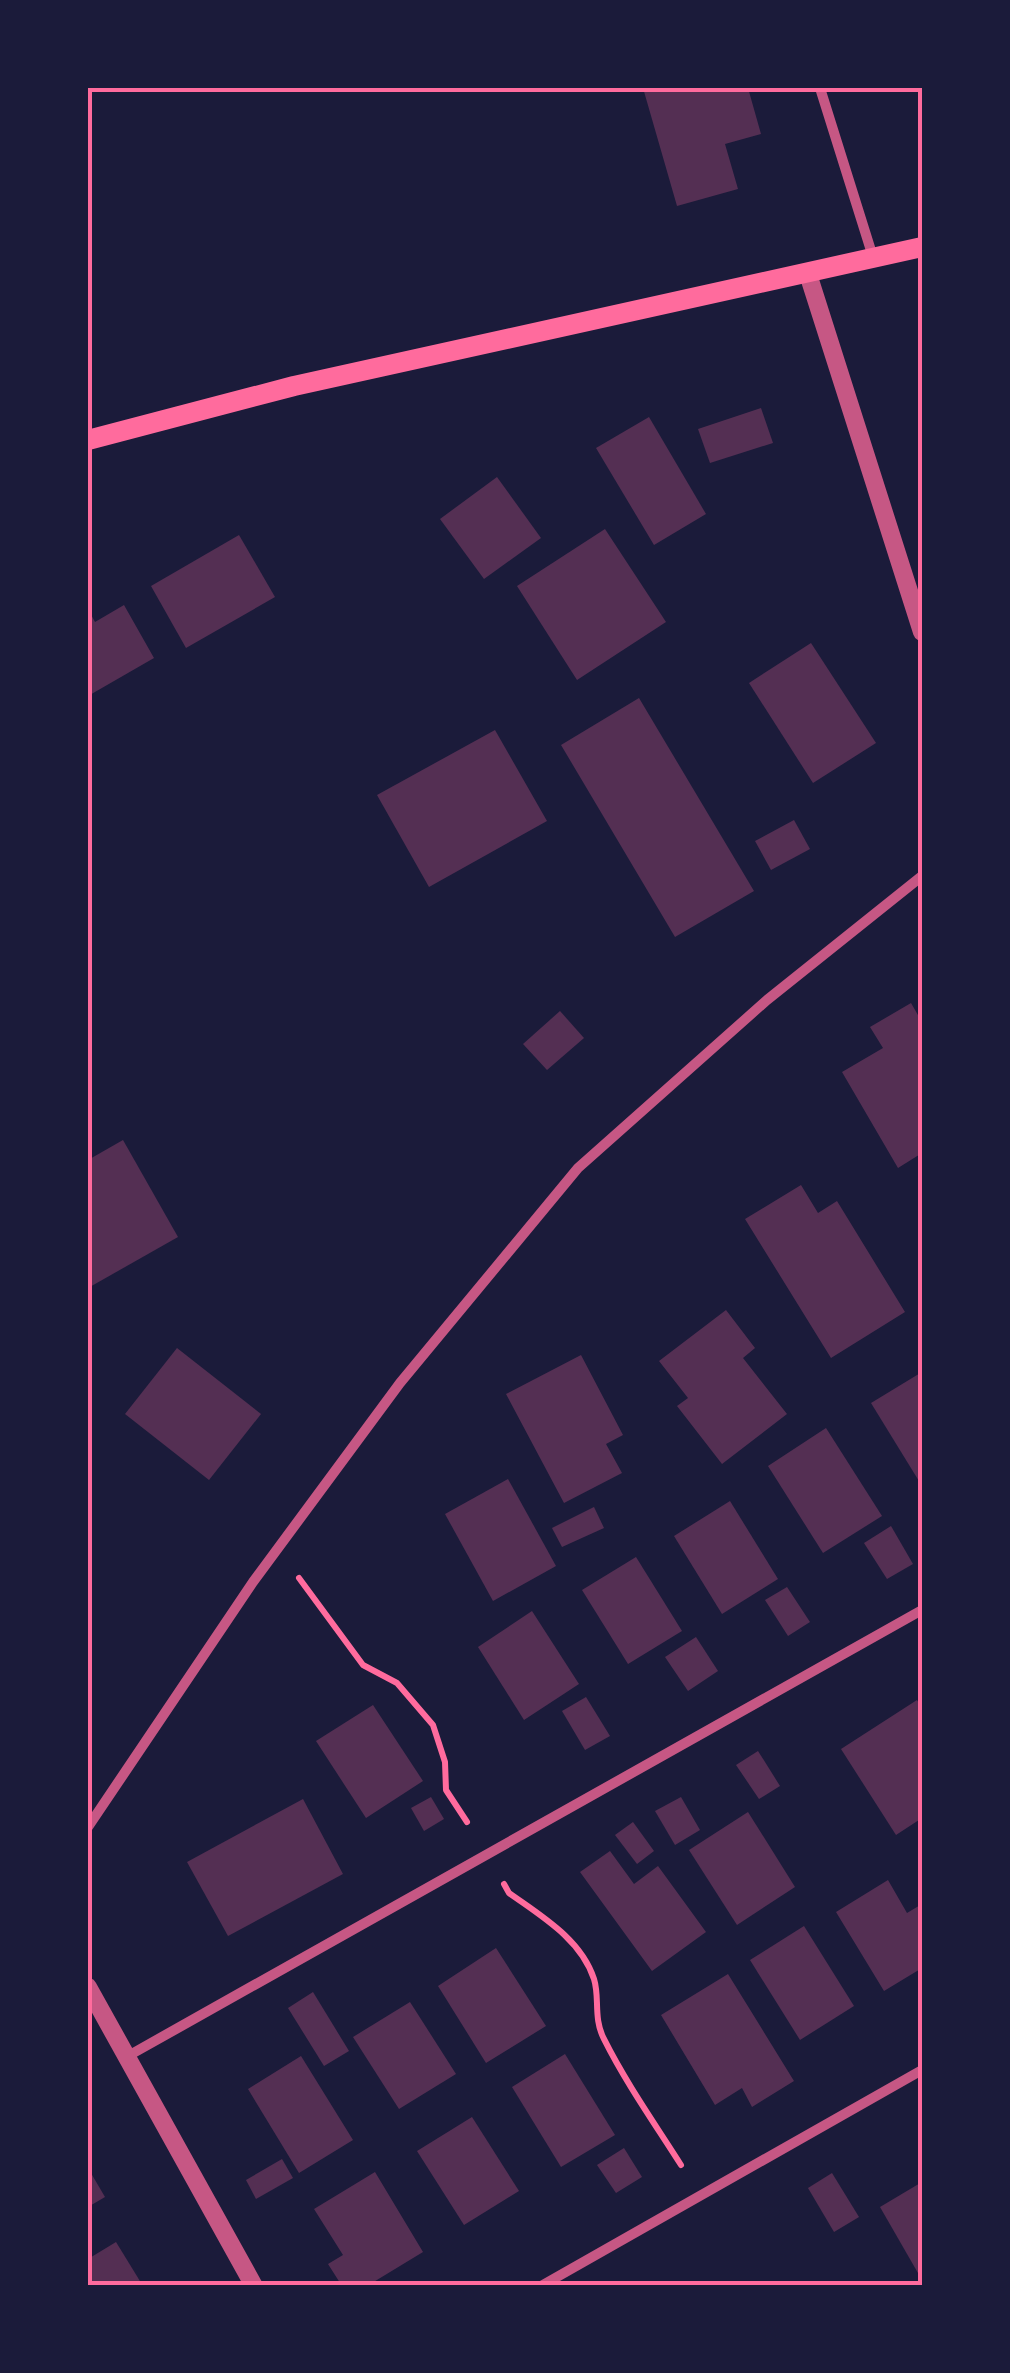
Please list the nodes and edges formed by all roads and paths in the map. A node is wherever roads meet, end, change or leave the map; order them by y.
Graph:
1 (820, 88) edge
2 (922, 247) edge
3 (874, 258) junction
4 (808, 274) junction
5 (88, 440) edge
6 (922, 632) edge
7 (922, 876) edge
8 (278, 1548) junction
9 (922, 1610) edge
10 (88, 1828) edge
11 (488, 1854) junction
12 (88, 1987) edge
13 (128, 2056) junction
14 (922, 2070) edge
15 (700, 2196) junction
16 (254, 2286) edge
17 (541, 2286) edge

1 - 3 street
2 - 3 main road
3 - 4 main road
4 - 5 main road
4 - 6 street
7 - 8 street
8 - 10 street
8 - 11 path
9 - 11 street
11 - 13 street
11 - 15 path
12 - 13 street
13 - 16 street
14 - 15 street
15 - 17 street

